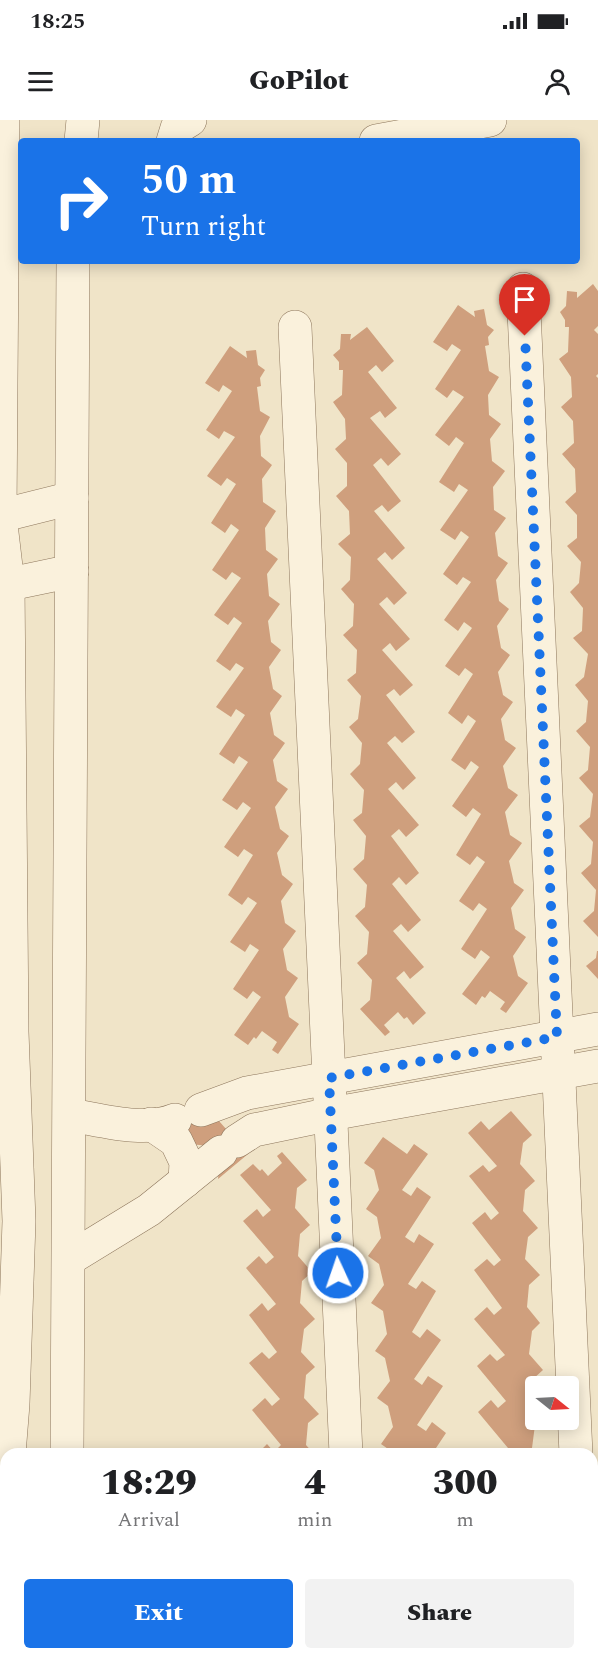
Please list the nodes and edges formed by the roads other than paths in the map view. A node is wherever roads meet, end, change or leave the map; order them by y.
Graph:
1 (3, 120) edge
2 (83, 120) edge
3 (190, 120) edge
4 (376, 120) edge
5 (490, 120) edge
6 (81, 138) edge
7 (174, 138) edge
8 (376, 138) edge
9 (392, 138) edge
10 (73, 264) edge
11 (523, 289) dead end
12 (294, 327) dead end
13 (72, 498) junction
14 (0, 516) edge
15 (72, 572) junction
16 (4, 585) edge
17 (5, 956) edge
18 (598, 1029) edge
19 (6, 1033) edge
20 (557, 1037) junction
21 (598, 1066) edge
22 (559, 1073) junction
23 (329, 1078) junction
24 (247, 1093) junction
25 (331, 1114) junction
26 (70, 1115) junction
27 (176, 1118) junction
28 (237, 1141) junction
29 (185, 1181) junction
30 (69, 1259) junction
31 (9, 1448) edge
32 (67, 1448) edge
33 (346, 1448) edge
34 (576, 1448) edge

1 - 14 street
2 - 6 street
3 - 7 street
4 - 8 street
5 - 9 street
10 - 13 street
11 - 20 street
12 - 23 street
13 - 14 street
13 - 15 street
14 - 16 street
15 - 16 street
15 - 26 street
16 - 17 street
17 - 19 street
18 - 20 street
19 - 31 street
20 - 22 street
20 - 23 street
21 - 22 street
22 - 25 street
22 - 34 street
23 - 24 street
23 - 25 street
24 - 27 street
24 - 28 street
25 - 28 street
25 - 33 street
26 - 27 street
26 - 30 street
27 - 29 street
28 - 29 street
29 - 30 street
30 - 32 street

